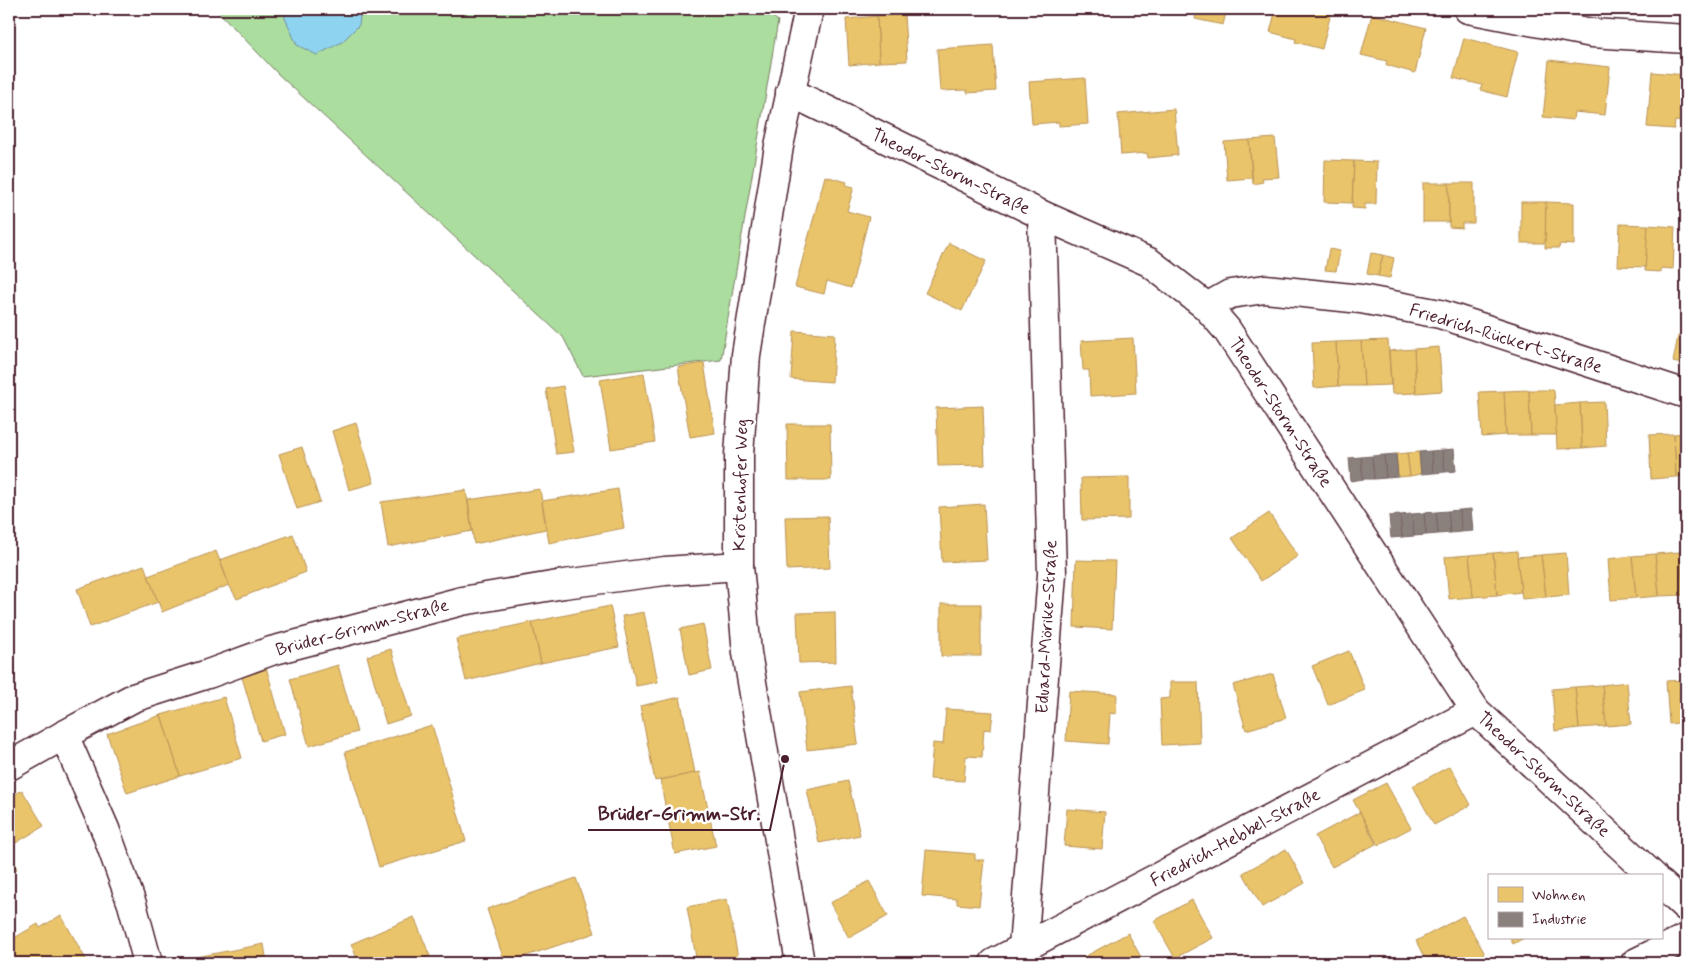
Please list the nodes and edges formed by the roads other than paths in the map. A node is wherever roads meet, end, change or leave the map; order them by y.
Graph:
1 (808, 9) edge
2 (1468, 9) edge
3 (1686, 40) edge
4 (790, 92) junction
5 (1042, 215) junction
6 (1207, 307) junction
7 (1686, 394) edge
8 (739, 566) junction
9 (1476, 711) junction
10 (64, 735) junction
11 (9, 766) edge
12 (1650, 874) edge
13 (1662, 885) edge
14 (1686, 907) edge
15 (1686, 938) edge
16 (1024, 948) junction
17 (148, 963) edge
18 (800, 963) edge
19 (994, 963) edge
20 (1635, 963) edge

1 - 4 street, Krötenhofer Weg
2 - 3 street
4 - 5 street, Theodor-Storm-Straße
4 - 8 street, Krötenhofer Weg
5 - 6 street, Theodor-Storm-Straße
5 - 16 street, Eduard-Mörike-Straße
6 - 7 street, Friedrich-Rückert-Straße
6 - 9 street, Theodor-Storm-Straße
8 - 10 street, Brüder-Grimm-Straße
8 - 18 street, Krötenhofer Weg
9 - 12 street, Theodor-Storm-Straße
9 - 16 street, Friedrich-Hebbel-Straße
10 - 11 street, Brüder-Grimm-Straße
10 - 17 street
13 - 14 street
15 - 20 street
16 - 19 street, Friedrich-Hebbel-Straße

